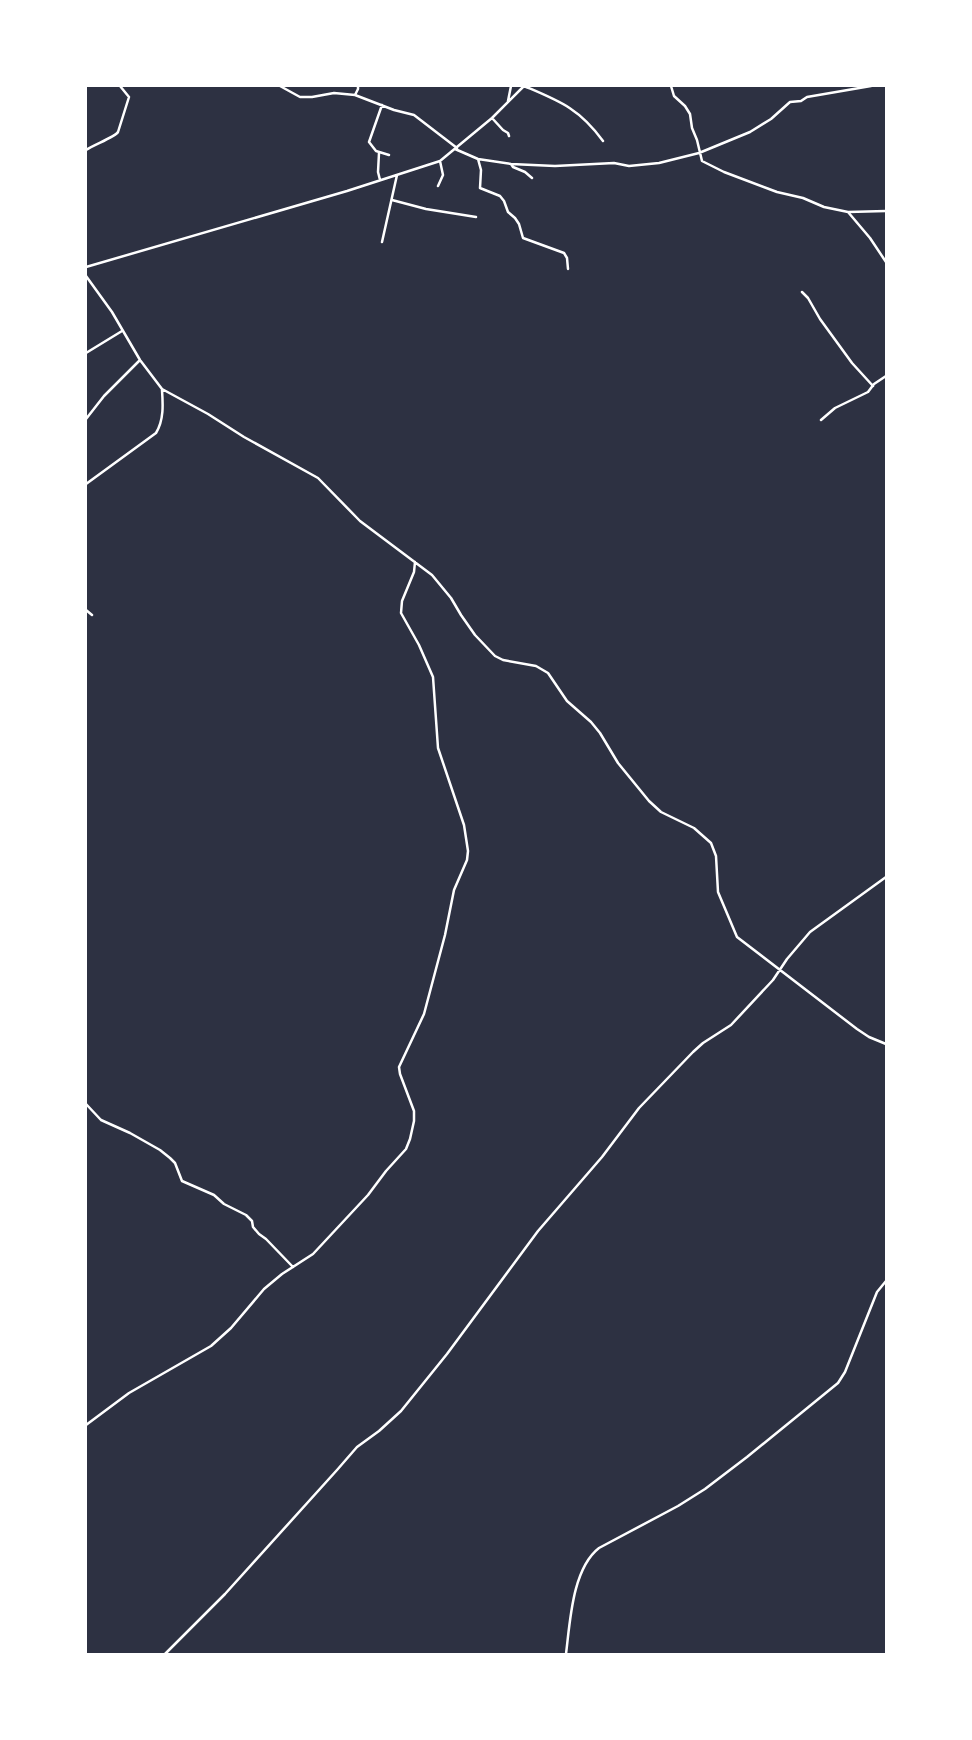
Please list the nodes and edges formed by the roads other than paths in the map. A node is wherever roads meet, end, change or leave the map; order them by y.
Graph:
1 (120, 86) edge
2 (281, 86) edge
3 (358, 86) edge
4 (511, 86) edge
5 (671, 86) edge
6 (871, 86) edge
7 (355, 95) junction
8 (508, 102) junction
9 (382, 105) junction
10 (492, 118) junction
11 (508, 136) dead end
12 (602, 141) dead end
13 (456, 149) junction
14 (86, 150) edge
15 (379, 153) junction
16 (699, 153) junction
17 (389, 155) dead end
18 (478, 159) junction
19 (440, 161) junction
20 (511, 164) junction
21 (397, 175) junction
22 (532, 178) dead end
23 (380, 180) junction
24 (438, 186) dead end
25 (392, 200) junction
26 (886, 211) edge
27 (848, 212) junction
28 (476, 217) dead end
29 (382, 242) dead end
30 (886, 262) edge
31 (86, 267) edge
32 (568, 269) dead end
33 (86, 276) edge
34 (802, 292) dead end
35 (122, 331) junction
36 (86, 353) edge
37 (140, 360) junction
38 (886, 376) edge
39 (873, 386) junction
40 (162, 390) junction
41 (86, 419) edge
42 (821, 420) dead end
43 (86, 484) edge
44 (415, 562) junction
45 (86, 610) edge
46 (92, 615) dead end
47 (886, 876) edge
48 (780, 970) junction
49 (886, 1044) edge
50 (86, 1104) edge
51 (293, 1267) junction
52 (886, 1281) edge
53 (86, 1425) edge
54 (165, 1654) edge
55 (566, 1654) edge

1 - 14 street
2 - 7 street
3 - 7 street
4 - 8 street
5 - 16 street
6 - 16 street
7 - 9 street
8 - 10 street
8 - 12 street
9 - 13 street
9 - 15 street
10 - 11 street
10 - 13 street
13 - 18 street
13 - 19 street
15 - 17 street
15 - 23 street
16 - 20 street
16 - 27 street
18 - 20 street
18 - 32 street
19 - 21 street
19 - 24 street
20 - 22 street
21 - 23 street
21 - 25 street
23 - 31 street
25 - 28 street
25 - 29 street
26 - 27 street
27 - 30 street
33 - 35 street
34 - 39 street
35 - 36 street
35 - 37 street
37 - 40 street
37 - 41 street
38 - 39 street
39 - 42 street
40 - 43 street
40 - 44 street
44 - 48 street
44 - 51 street
45 - 46 street
47 - 48 street
48 - 49 street
48 - 54 street
50 - 51 street
51 - 53 street
52 - 55 street

